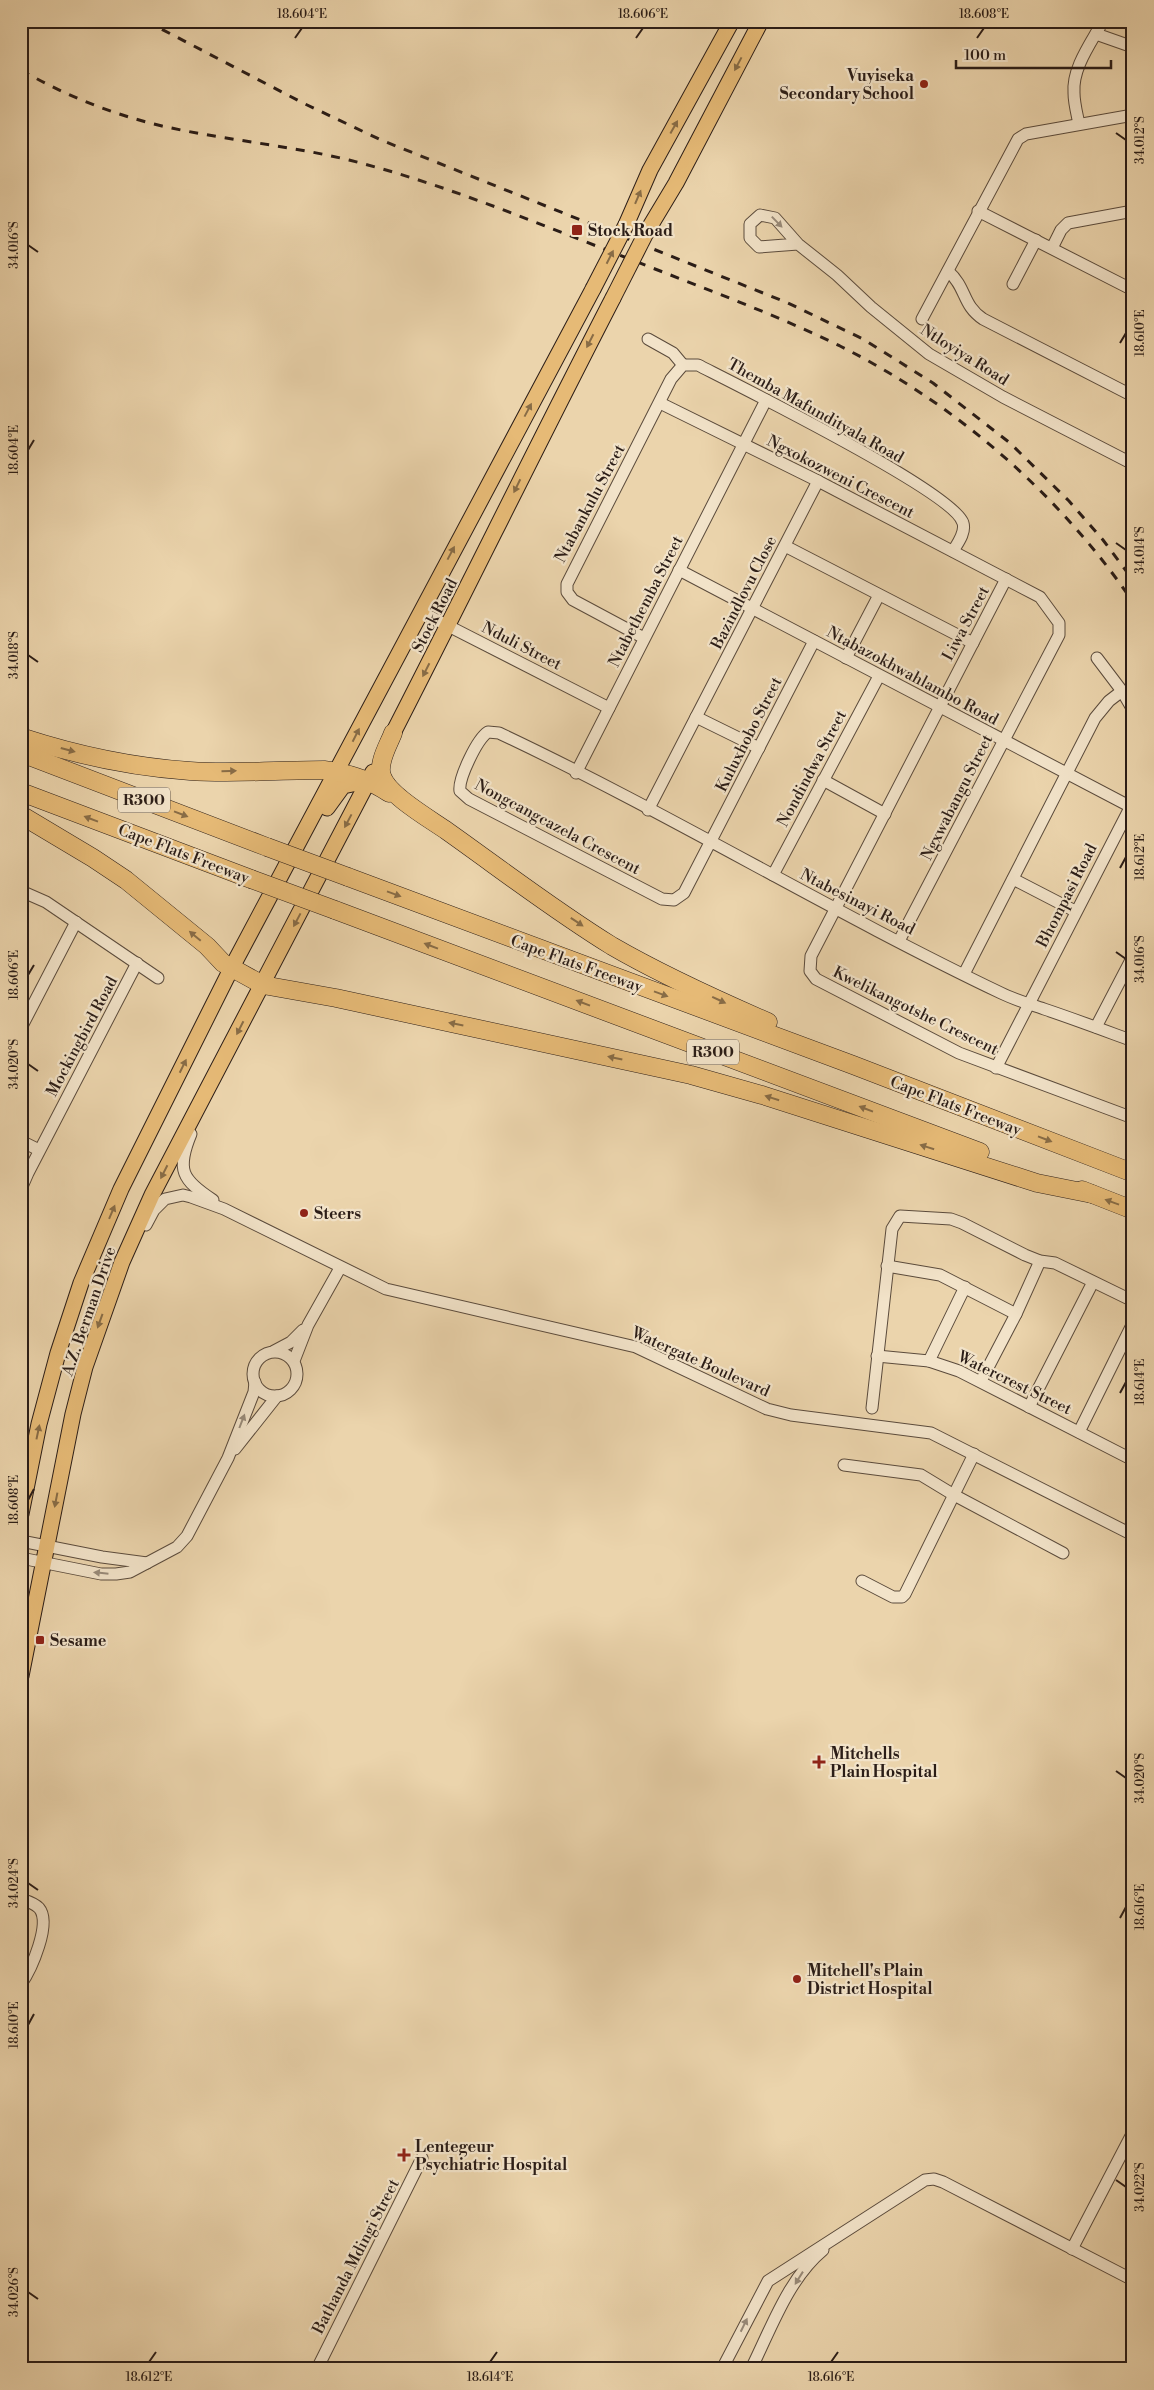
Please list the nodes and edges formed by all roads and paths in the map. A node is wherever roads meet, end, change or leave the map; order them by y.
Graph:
1 (732, 21) edge
2 (761, 21) edge
3 (1103, 21) edge
4 (1096, 34) junction
5 (1133, 47) edge
6 (1133, 115) edge
7 (1079, 124) junction
8 (978, 211) junction
9 (1133, 211) edge
10 (1036, 240) junction
11 (798, 244) dead end
12 (1052, 248) junction
13 (948, 270) junction
14 (1013, 284) dead end
15 (1133, 290) edge
16 (922, 319) dead end
17 (648, 338) dead end
18 (683, 365) junction
19 (1133, 396) edge
20 (766, 400) junction
21 (660, 404) junction
22 (744, 444) junction
23 (1133, 464) edge
24 (818, 481) junction
25 (785, 546) junction
26 (952, 551) junction
27 (679, 570) junction
28 (1006, 579) junction
29 (879, 595) junction
30 (752, 609) junction
31 (421, 612) junction
32 (449, 626) junction
33 (644, 638) junction
34 (814, 642) junction
35 (973, 643) junction
36 (846, 658) junction
37 (1097, 658) dead end
38 (878, 676) junction
39 (1122, 691) junction
40 (608, 708) junction
41 (939, 708) junction
42 (1133, 710) edge
43 (696, 716) junction
44 (393, 733) junction
45 (21, 737) edge
46 (1003, 741) junction
47 (759, 748) junction
48 (21, 754) edge
49 (338, 771) junction
50 (576, 773) junction
51 (1068, 774) junction
52 (370, 780) junction
53 (823, 780) junction
54 (21, 792) edge
55 (1132, 805) edge
56 (648, 810) junction
57 (885, 814) junction
58 (21, 815) edge
59 (710, 842) junction
60 (772, 875) junction
61 (1013, 879) junction
62 (21, 891) edge
63 (536, 895) junction
64 (835, 908) junction
65 (1075, 911) junction
66 (260, 915) junction
67 (76, 922) junction
68 (899, 941) junction
69 (1133, 956) edge
70 (137, 963) junction
71 (231, 969) junction
72 (964, 974) junction
73 (158, 978) dead end
74 (262, 985) junction
75 (1028, 1004) junction
76 (1096, 1027) junction
77 (21, 1028) edge
78 (1133, 1041) edge
79 (853, 1065) junction
80 (996, 1068) junction
81 (214, 1077) junction
82 (1133, 1118) edge
83 (21, 1141) edge
84 (39, 1150) junction
85 (1133, 1173) edge
86 (21, 1189) edge
87 (1092, 1194) junction
88 (224, 1209) junction
89 (1133, 1210) edge
90 (1040, 1261) junction
91 (122, 1262) junction
92 (887, 1266) junction
93 (340, 1268) junction
94 (1093, 1282) junction
95 (965, 1287) junction
96 (1133, 1300) edge
97 (1016, 1314) junction
98 (1133, 1323) edge
99 (308, 1325) junction
100 (274, 1351) junction
101 (877, 1356) junction
102 (294, 1361) junction
103 (929, 1361) junction
104 (980, 1381) junction
105 (255, 1382) junction
106 (277, 1396) junction
107 (1029, 1407) junction
108 (872, 1408) dead end
109 (1079, 1432) junction
110 (974, 1454) junction
111 (1131, 1455) edge
112 (228, 1458) junction
113 (844, 1465) dead end
114 (954, 1495) junction
115 (21, 1514) edge
116 (1133, 1536) edge
117 (21, 1541) edge
118 (46, 1546) junction
119 (1064, 1554) dead end
120 (21, 1558) edge
121 (43, 1563) junction
122 (147, 1563) junction
123 (862, 1581) dead end
124 (21, 1676) edge
125 (21, 1899) edge
126 (21, 1984) edge
127 (1133, 2132) edge
128 (422, 2158) dead end
129 (831, 2242) junction
130 (1072, 2249) junction
131 (1133, 2280) edge
132 (317, 2369) edge
133 (722, 2369) edge
134 (751, 2369) edge

31 -> 1 main road, Stock Road, bridge
2 -> 32 main road, Stock Road, bridge
3 - 4 street
4 - 5 street
4 - 7 street
6 - 7 street
7 - 8 street
8 - 10 street
8 - 13 street
9 - 12 street
10 - 12 street
10 - 14 street
11 - 23 street, Ntloyiya Road
12 - 15 street
13 - 16 street
13 - 19 street
17 - 18 street
18 - 20 street, Themba Mafundityala Road
18 - 21 street
20 - 22 street, Ntabethemba Street
20 - 26 street, Themba Mafundityala Road
21 - 22 street, Ngxokozweni Crescent
21 - 33 street, Ntabankulu Street
22 - 24 street, Ngxokozweni Crescent
22 - 27 street, Ntabethemba Street
24 - 25 street, Bazindlovu Close
24 - 26 street, Ngxokozweni Crescent
25 - 29 street
25 - 30 street, Bazindlovu Close
26 - 28 street, Ngxokozweni Crescent
27 - 30 street, Ntabazokhwahlambo Road
27 - 33 street, Ntabethemba Street
28 - 35 street, Liwa Street
28 - 46 street, Ngxwabangu Street
29 - 35 street
29 - 36 street
30 - 34 street, Ntabazokhwahlambo Road
30 - 43 street, Bazindlovu Close
31 - 32 street, Nduli Street
49 -> 31 main road, Stock Road
32 - 40 street, Nduli Street
32 -> 44 main road, Stock Road
33 - 40 street, Ntabethemba Street
34 - 36 street, Ntabazokhwahlambo Road
34 - 47 street, Kuluxhobo Street
35 - 41 street, Liwa Street
36 - 38 street, Ntabazokhwahlambo Road
37 - 39 street
38 - 41 street, Ntabazokhwahlambo Road
38 - 53 street, Nondindwa Street
39 - 42 street
39 - 51 street
40 - 50 street, Ntabethemba Street
41 - 46 street, Ntabazokhwahlambo Road
41 - 57 street, Liwa Street
43 - 47 street
43 - 56 street, Bazindlovu Close
44 - 52 main road, Stock Road
44 - 63 highway
45 -> 49 highway
46 - 51 street, Ntabazokhwahlambo Road
46 - 68 street, Ngxwabangu Street
47 - 59 street, Kuluxhobo Street
48 -> 79 highway, Cape Flats Freeway / R300, bridge
49 - 52 highway
49 - 66 main road, Stock Road
50 - 56 street, Ntabesinayi Road
50 - 59 street, Nongcangcazela Crescent
51 - 55 street, Ntabazokhwahlambo Road
51 - 61 street
52 - 63 highway
52 - 66 main road
52 -> 74 main road, Stock Road
53 - 57 street
53 - 60 street, Nondindwa Street
87 -> 54 highway, Cape Flats Freeway / R300, bridge
55 - 65 street, Bhompasi Road
56 - 59 street, Ntabesinayi Road
57 - 64 street, Liwa Street
71 -> 58 highway
59 - 60 street, Ntabesinayi Road
60 - 64 street, Ntabesinayi Road
61 - 65 street
61 - 72 street
62 - 67 street, Mockingbird Road
63 -> 79 highway
64 - 68 street, Ntabesinayi Road
64 - 80 street, Kwelikangotshe Crescent
65 - 75 street, Bhompasi Road
66 - 71 main road, Stock Road
67 - 70 street, Mockingbird Road
67 - 77 street
68 - 72 street, Ntabesinayi Road
69 - 76 street
70 - 73 street, Mockingbird Road
70 - 84 street, Mockingbird Road
71 - 74 highway
115 -> 71 main road, A.Z. Berman Drive
72 - 75 street, Ntabesinayi Road
74 -> 81 main road, A.Z. Berman Drive
87 -> 74 highway
75 - 76 street, Ntabesinayi Road
75 - 80 street, Bhompasi Road
76 - 78 street, Ntabesinayi Road
79 -> 85 highway, Cape Flats Freeway / R300
80 - 82 street, Kwelikangotshe Crescent
81 - 88 street, Watergate Boulevard
81 -> 91 main road, A.Z. Berman Drive
83 - 84 street
84 - 86 street, Mockingbird Road
89 -> 87 highway, Cape Flats Freeway / R300
88 - 91 street, Watergate Boulevard
88 - 93 street, Watergate Boulevard
90 - 92 street
90 - 94 street
90 - 97 street
91 -> 118 main road, A.Z. Berman Drive
92 - 95 street
92 - 101 street
93 - 99 street
93 - 110 street, Watergate Boulevard
94 - 96 street
94 - 107 street
95 - 97 street
95 - 103 street
97 - 104 street
98 - 109 street
99 - 100 street
99 - 102 street
100 - 102 street
100 - 105 street
101 - 103 street, Watercrest Street
101 - 108 street
102 - 106 street
103 - 104 street, Watercrest Street
104 - 107 street, Watercrest Street
105 - 106 street
112 -> 105 street
106 - 112 street
107 - 109 street, Watercrest Street
109 - 111 street, Watercrest Street
110 - 114 street
110 - 116 street, Watergate Boulevard
112 - 122 street
113 - 114 street
114 - 119 street
114 - 123 street
117 - 118 street
118 - 121 main road, A.Z. Berman Drive
118 - 122 street
120 - 121 street
122 -> 121 street
121 - 124 main road, A.Z. Berman Drive
125 - 126 street
127 - 130 street
128 - 132 street, Bathanda Mdingi Street
129 - 130 street
133 -> 129 street
129 -> 134 street
130 - 131 street

